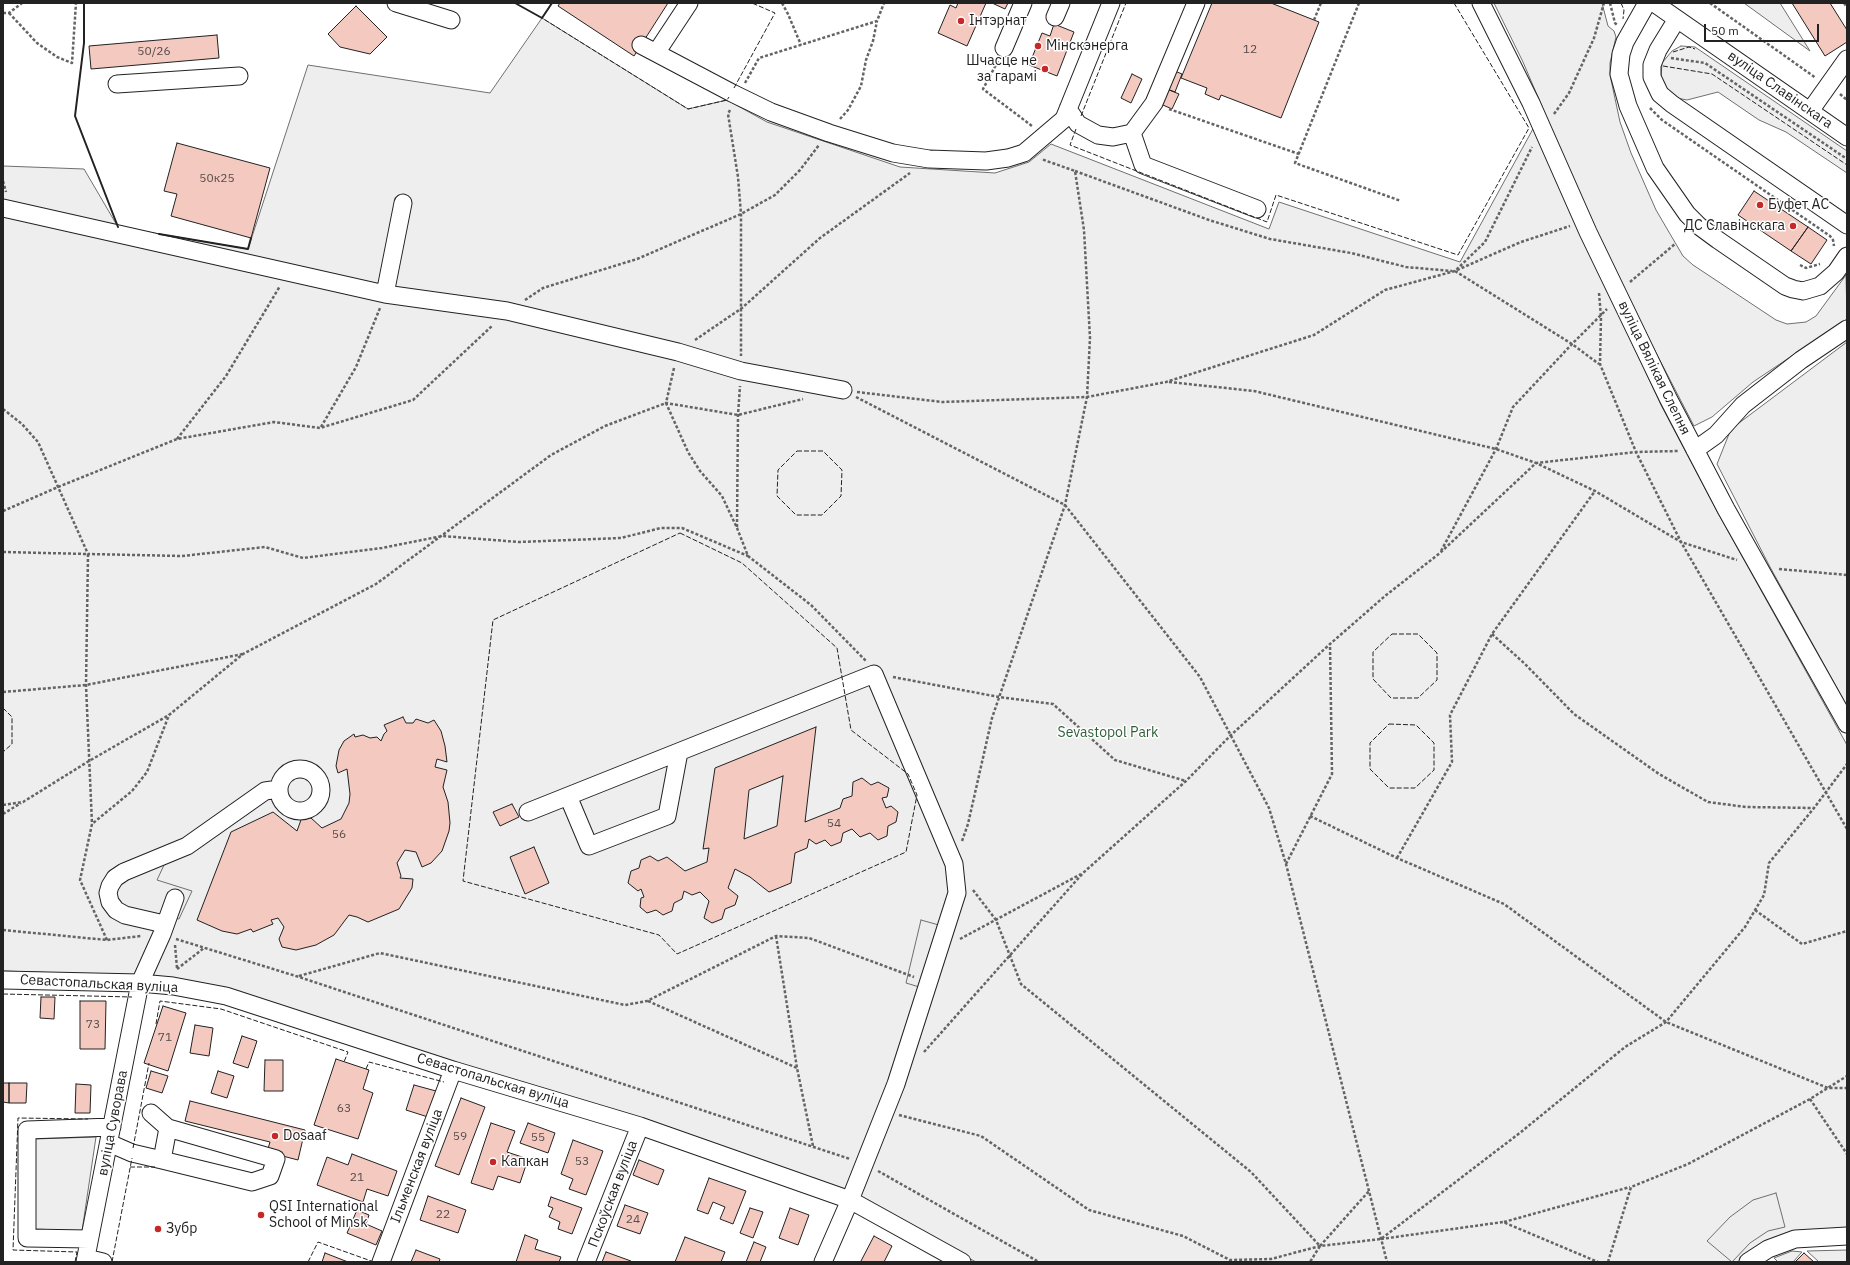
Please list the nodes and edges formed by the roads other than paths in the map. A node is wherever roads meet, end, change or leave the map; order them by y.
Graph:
1 (396, 3) edge
2 (689, 3) edge
3 (1023, 3) edge
4 (1111, 3) edge
5 (1196, 3) edge
6 (1481, 3) edge
7 (1647, 3) edge
8 (1654, 3) edge
9 (451, 20) dead end
10 (1677, 20) junction
11 (641, 45) dead end
12 (1004, 48) road end
13 (656, 54) junction
14 (1847, 59) edge
15 (240, 76) dead end
16 (117, 84) dead end
17 (1068, 109) junction
18 (1810, 111) junction
19 (1132, 133) junction
20 (1847, 137) edge
21 (403, 202) dead end
22 (3, 208) edge
23 (1257, 209) dead end
24 (1847, 225) edge
25 (1840, 253) edge
26 (385, 294) junction
27 (1847, 329) edge
28 (843, 390) road end
29 (1695, 450) junction
30 (1847, 724) edge
31 (679, 752) junction
32 (280, 789) dead end
33 (568, 796) junction
34 (528, 812) dead end
35 (175, 898) dead end
36 (163, 929) junction
37 (3, 980) edge
38 (140, 984) junction
39 (453, 1070) junction
40 (151, 1114) dead end
41 (640, 1126) junction
42 (168, 1128) junction
43 (110, 1135) junction
44 (162, 1160) junction
45 (850, 1200) junction
46 (1847, 1236) edge
47 (89, 1239) junction
48 (86, 1260) edge
49 (103, 1262) edge
50 (381, 1262) edge
51 (586, 1262) edge
52 (823, 1262) edge
53 (962, 1262) edge
54 (1748, 1262) edge

1 - 9 street
2 - 13 street
3 - 12 street
4 - 17 street
5 - 19 street
6 - 29 street, вуліца Вялікая Слепня
7 - 25 street
8 - 10 street, вуліца Славінскага
10 - 18 street, вуліца Славінскага
10 - 24 street
11 - 13 street
13 - 17 street
14 - 18 street
15 - 16 street
17 - 19 street
18 - 20 street, вуліца Славінскага
19 - 23 street
21 - 26 street
22 - 26 street
26 - 28 street
27 - 29 street
29 - 30 street, вуліца Вялікая Слепня
31 - 33 street
31 - 33 street
31 - 45 street
32 - 36 street
33 - 34 street
35 - 36 street, вуліца Суворава
36 - 38 street, вуліца Суворава
37 - 38 street, Севастопальская вуліца
38 - 39 street, Севастопальская вуліца
38 - 43 street, вуліца Суворава
39 - 41 street, Севастопальская вуліца
39 - 50 street, Ільменская вуліца
40 - 42 street
41 - 45 street, Севастопальская вуліца
41 - 51 street, Пскоўская вуліца
42 - 44 street
42 - 44 street
43 - 44 street
43 - 47 street, вуліца Суворава
43 - 47 street
45 - 52 street
45 - 53 street, Севастопальская вуліца
46 - 54 street
47 - 48 street, вуліца Суворава
48 - 49 street

